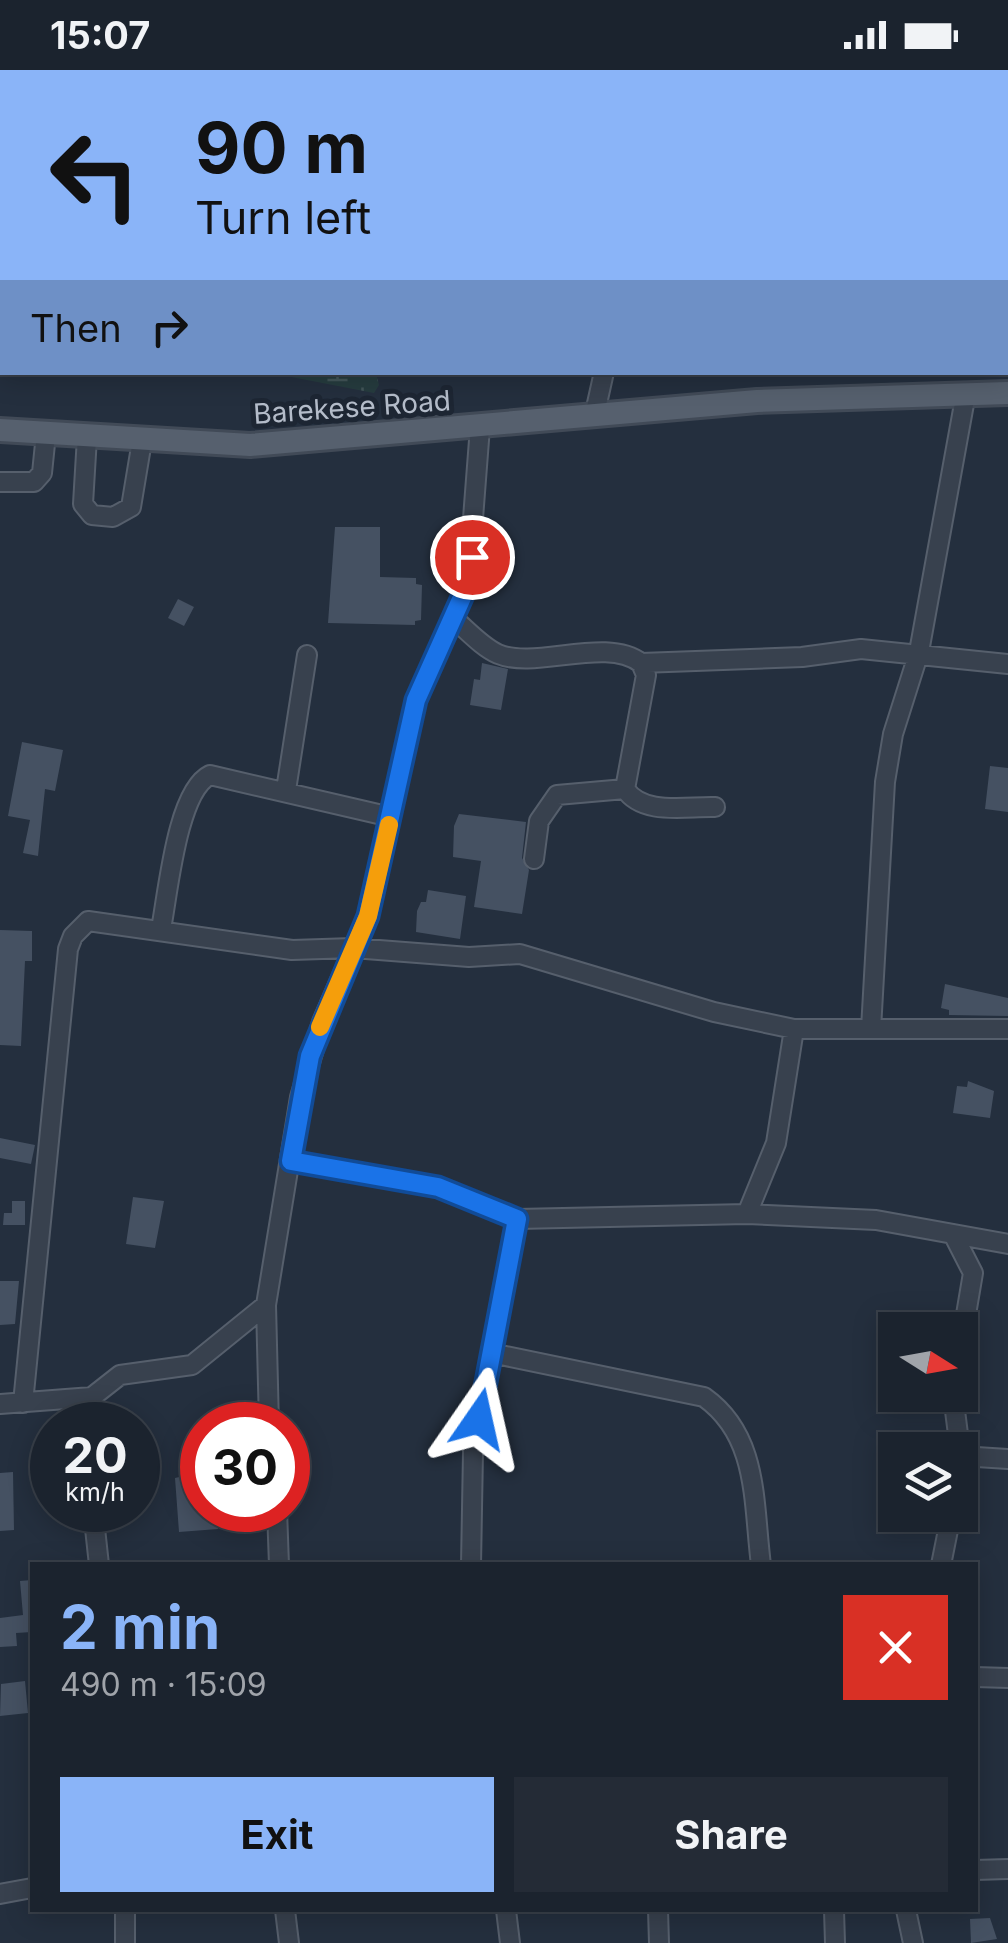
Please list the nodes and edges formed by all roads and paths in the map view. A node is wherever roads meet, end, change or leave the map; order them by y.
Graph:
1 (603, 375) edge
2 (966, 393) junction
3 (1008, 393) edge
4 (594, 417) junction
5 (480, 427) junction
6 (0, 430) edge
7 (46, 434) junction
8 (87, 436) junction
9 (142, 442) junction
10 (0, 482) edge
11 (454, 619) junction
12 (919, 652) junction
13 (307, 656) dead end
14 (640, 663) junction
15 (1008, 664) edge
16 (626, 789) junction
17 (286, 790) junction
18 (715, 807) dead end
19 (391, 817) junction
20 (534, 859) dead end
21 (161, 929) junction
22 (353, 948) junction
23 (794, 1029) junction
24 (871, 1029) junction
25 (1008, 1029) edge
26 (291, 1161) junction
27 (747, 1214) junction
28 (517, 1219) junction
29 (953, 1234) junction
30 (1008, 1244) edge
31 (266, 1305) junction
32 (966, 1312) edge
33 (492, 1353) junction
34 (92, 1397) junction
35 (92, 1402) edge
36 (268, 1402) edge
37 (23, 1403) junction
38 (0, 1404) edge
39 (978, 1455) edge
40 (1008, 1459) edge
41 (96, 1532) edge
42 (278, 1532) edge
43 (948, 1532) edge
44 (100, 1562) edge
45 (279, 1562) edge
46 (471, 1562) edge
47 (761, 1562) edge
48 (942, 1562) edge
49 (978, 1677) edge
50 (1008, 1678) edge
51 (1008, 1869) edge
52 (978, 1870) edge
53 (30, 1888) edge
54 (0, 1894) edge
55 (125, 1912) edge
56 (285, 1912) edge
57 (506, 1912) edge
58 (658, 1912) edge
59 (834, 1912) edge
60 (906, 1912) edge
61 (125, 1943) edge
62 (290, 1943) edge
63 (510, 1943) edge
64 (659, 1943) edge
65 (835, 1943) edge
66 (913, 1943) edge

1 - 4 street
2 - 3 main road, Barekese Road
2 - 4 main road, Barekese Road
2 - 12 street
4 - 5 main road, Barekese Road
5 - 9 main road, Barekese Road
5 - 11 street
6 - 7 main road, Barekese Road
7 - 8 main road, Barekese Road
7 - 10 street
8 - 9 main road, Barekese Road
8 - 9 street
11 - 14 street
11 - 19 street
12 - 14 street
12 - 15 street
12 - 24 street
13 - 17 street
14 - 16 street
16 - 18 street
16 - 20 street
17 - 19 street
17 - 21 street
19 - 22 street
21 - 22 street
21 - 37 street
22 - 23 street
22 - 26 street
23 - 24 street
23 - 27 street
24 - 25 street
26 - 28 street
26 - 31 street
27 - 28 street
27 - 29 street
28 - 33 street
29 - 30 street
29 - 32 street
31 - 34 street
31 - 36 street
33 - 46 street
33 - 47 street
34 - 35 street
34 - 37 street
37 - 38 street
39 - 40 street
41 - 44 street
42 - 45 street
43 - 48 street
49 - 50 street
51 - 52 street
53 - 54 street
55 - 61 street
56 - 62 street
57 - 63 street
58 - 64 street
59 - 65 street
60 - 66 street

